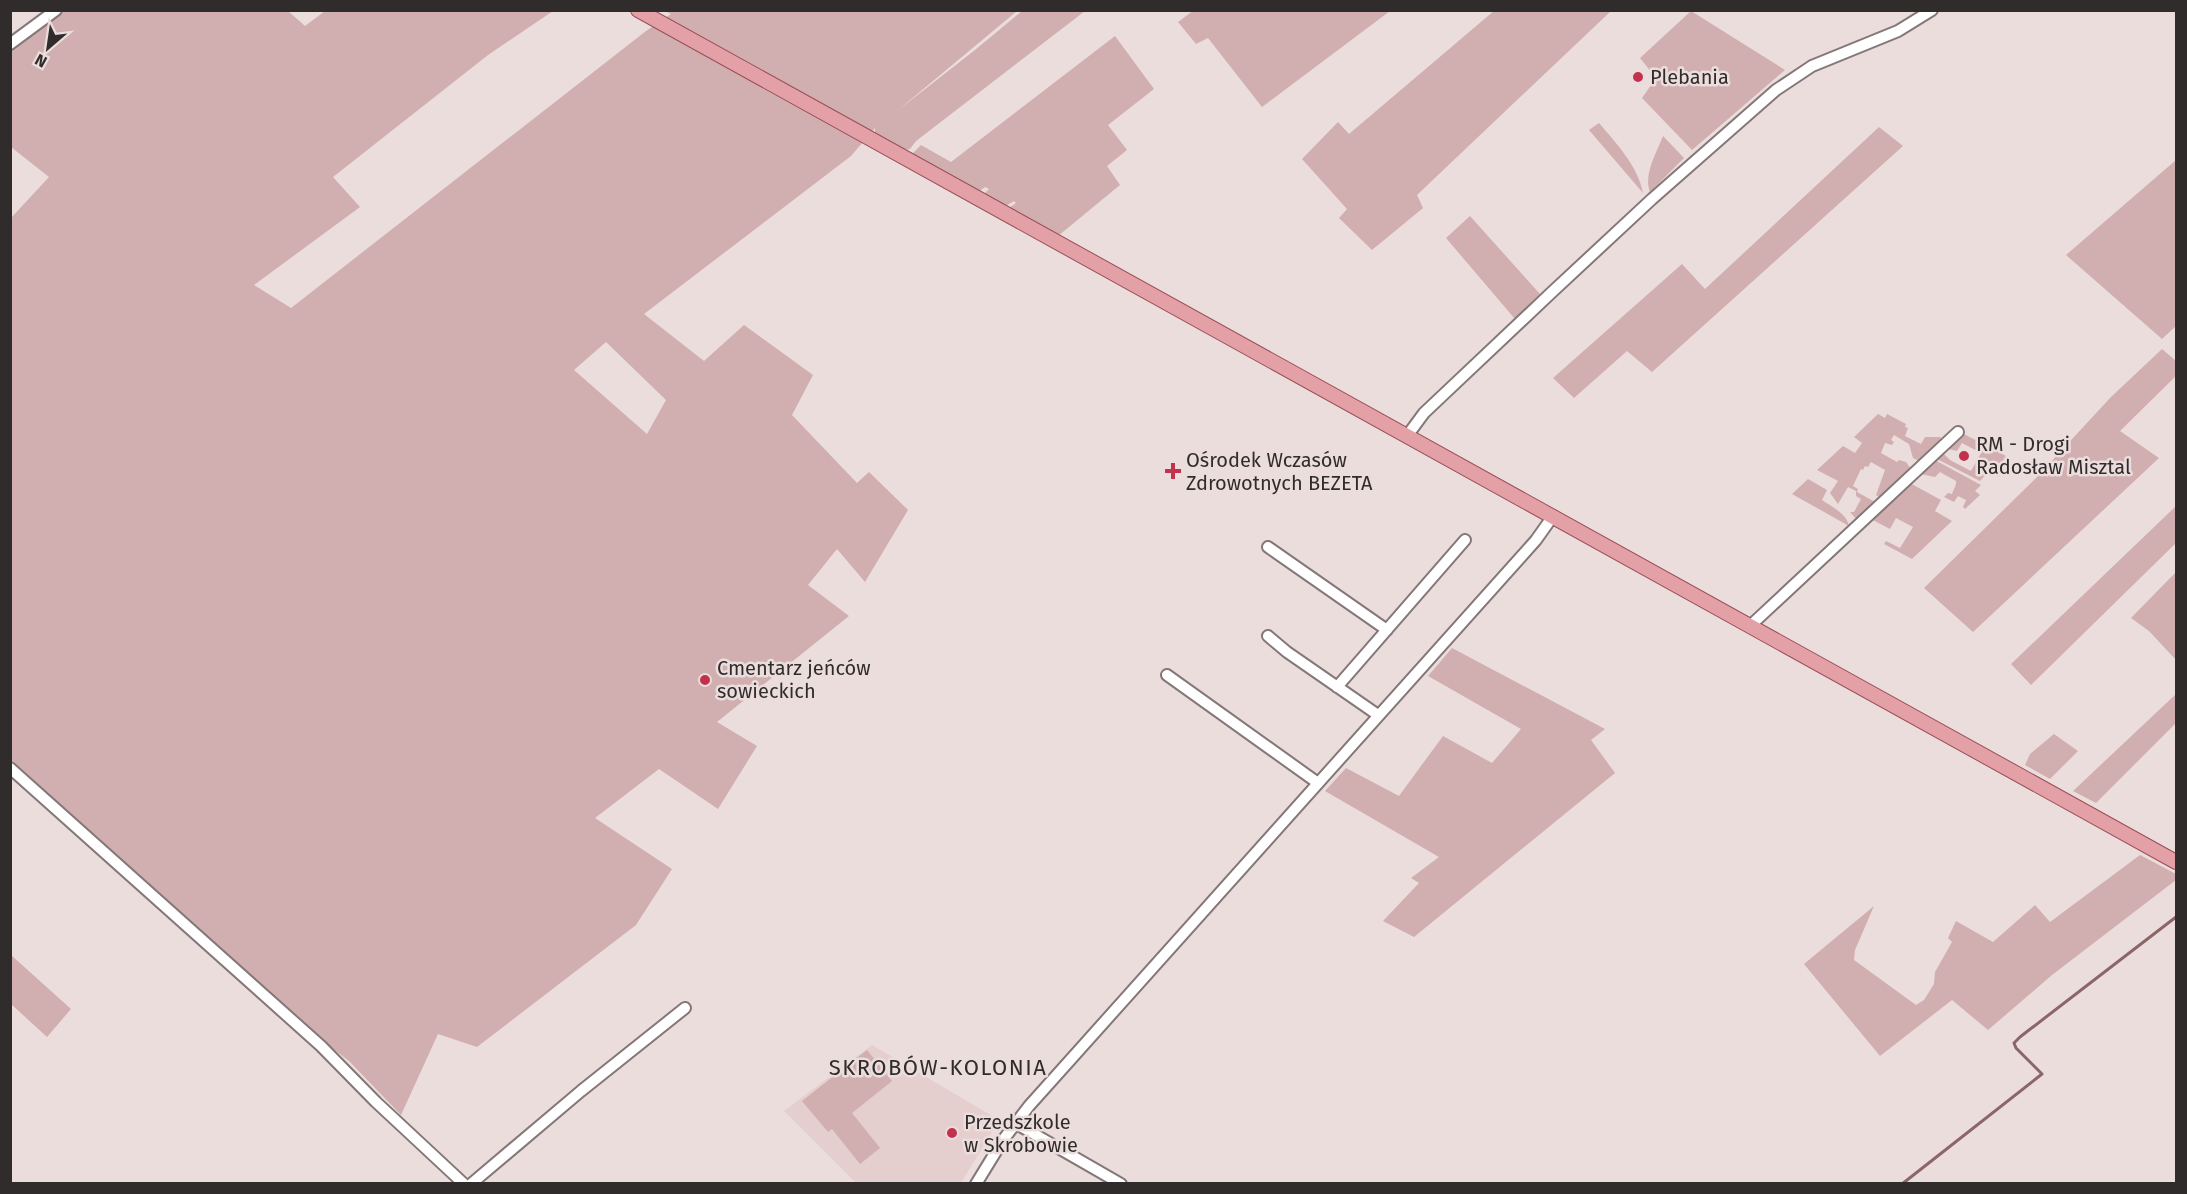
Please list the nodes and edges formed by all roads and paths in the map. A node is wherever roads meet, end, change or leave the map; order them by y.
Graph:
1 (56, 10) edge
2 (638, 10) edge
3 (1932, 10) edge
4 (10, 44) edge
5 (1958, 432) dead end
6 (1407, 436) junction
7 (1553, 516) junction
8 (1465, 540) dead end
9 (1268, 547) dead end
10 (1750, 626) junction
11 (1387, 630) junction
12 (1268, 636) dead end
13 (1167, 675) dead end
14 (1337, 687) junction
15 (1378, 715) junction
16 (10, 768) edge
17 (1318, 783) junction
18 (2176, 862) edge
19 (685, 1008) dead end
20 (1015, 1123) junction
21 (464, 1184) edge
22 (471, 1184) edge
23 (976, 1184) edge
24 (1121, 1184) edge

1 - 4 street
2 - 6 main road
3 - 6 street
5 - 10 street
6 - 7 main road
7 - 10 main road
7 - 15 street
8 - 11 street
9 - 11 street
10 - 18 main road
11 - 14 street
12 - 14 street
13 - 17 street
14 - 15 street
15 - 17 street
16 - 21 street
17 - 20 street
19 - 22 street
20 - 23 street
20 - 24 street

